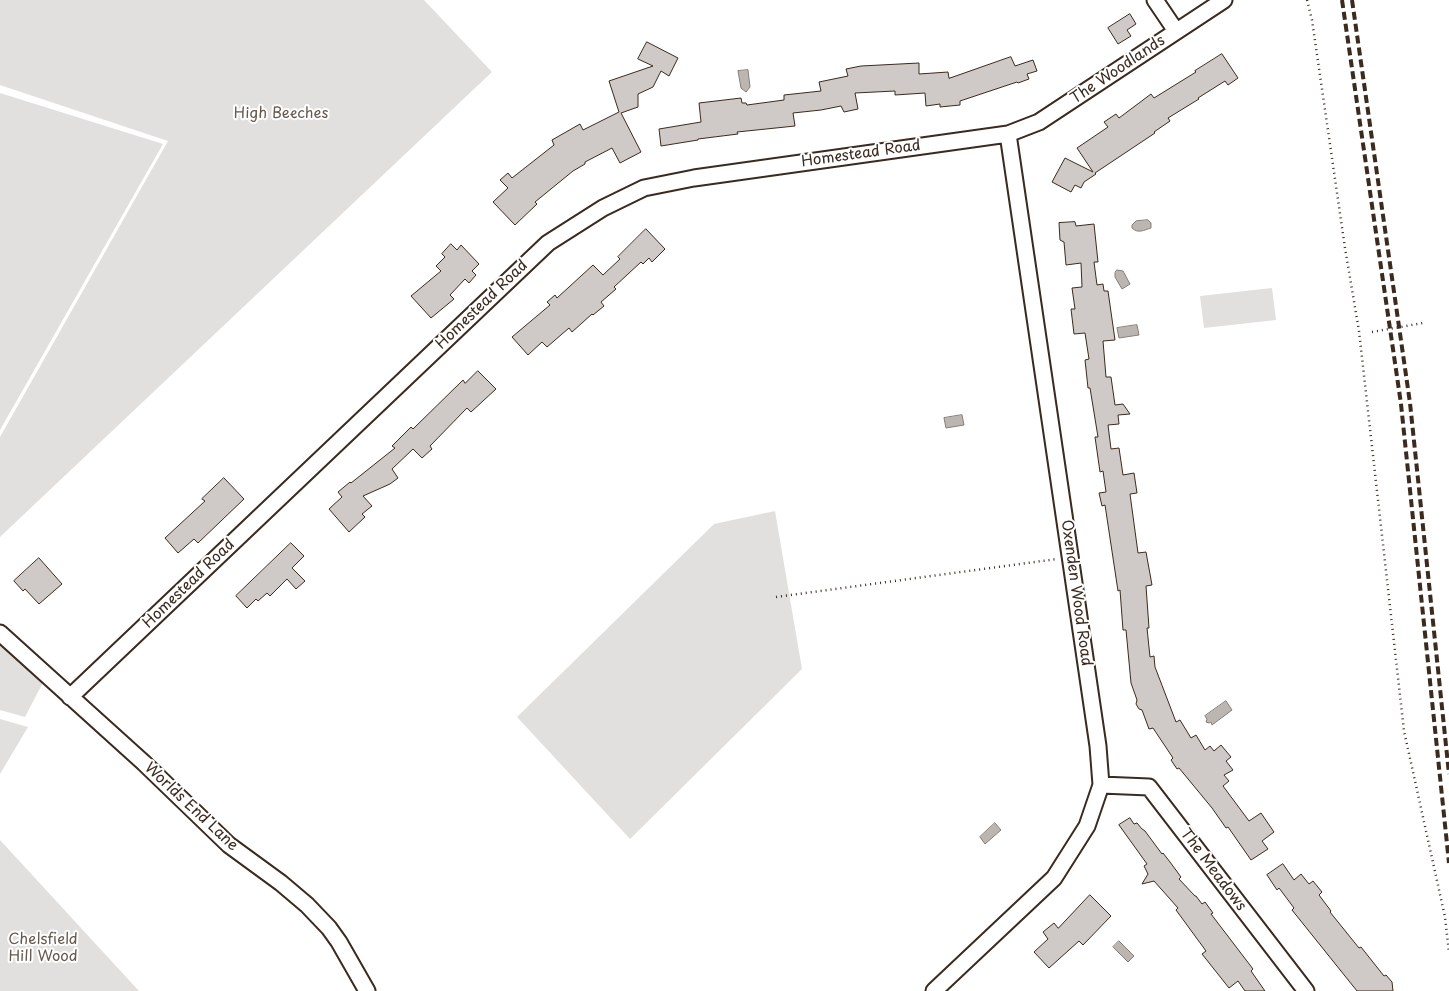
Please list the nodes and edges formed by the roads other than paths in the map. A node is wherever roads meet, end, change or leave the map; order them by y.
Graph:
1 (1155, 0) edge
2 (1224, 0) edge
3 (1176, 31) junction
4 (1008, 134) junction
5 (0, 633) edge
6 (70, 697) junction
7 (1101, 785) junction
8 (367, 991) edge
9 (934, 991) edge
10 (1306, 991) edge

1 - 3 street
2 - 3 street, The Woodlands
3 - 4 street, The Woodlands
4 - 6 street, Homestead Road
4 - 7 street, Oxenden Wood Road
5 - 6 street, Worlds End Lane
6 - 8 street, Worlds End Lane
7 - 9 street, Oxenden Wood Road
7 - 10 street, The Meadows

